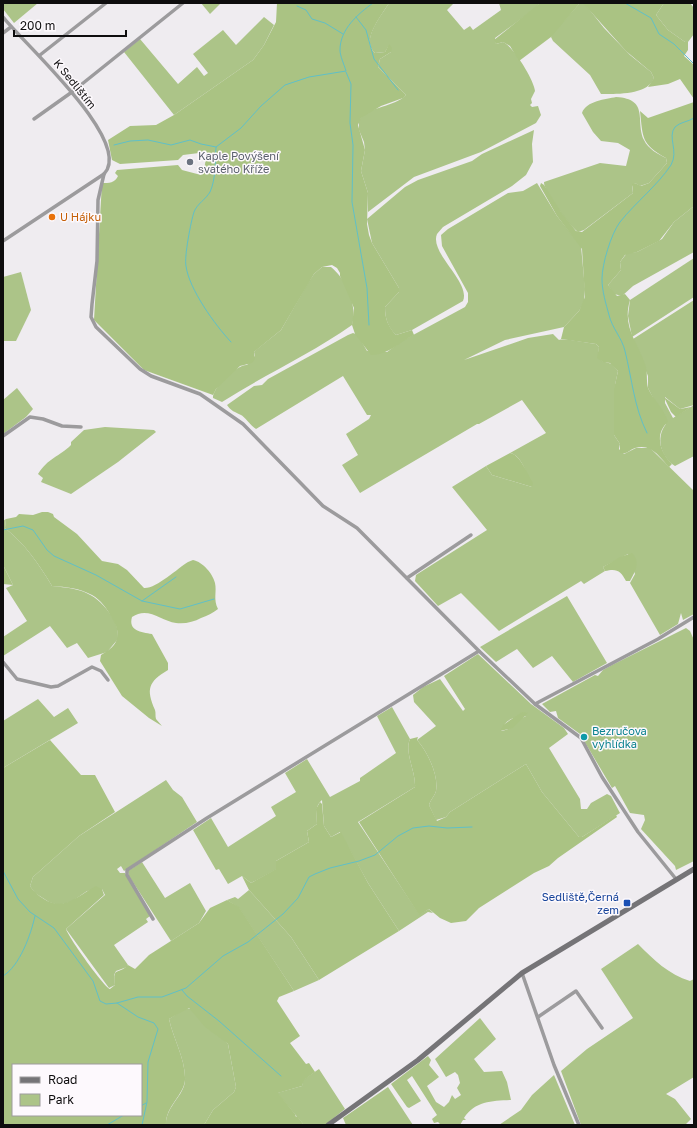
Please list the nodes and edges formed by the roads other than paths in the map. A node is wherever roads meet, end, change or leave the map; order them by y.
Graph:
1 (106, 3) edge
2 (183, 3) edge
3 (3, 17) edge
4 (10, 27) junction
5 (3, 32) edge
6 (40, 55) junction
7 (72, 92) junction
8 (34, 119) dead end
9 (104, 174) junction
10 (3, 241) edge
11 (81, 427) dead end
12 (3, 436) edge
13 (471, 535) dead end
14 (406, 578) junction
15 (694, 617) edge
16 (479, 651) junction
17 (3, 662) edge
18 (108, 680) dead end
19 (535, 704) junction
20 (694, 869) edge
21 (676, 879) junction
22 (153, 919) dead end
23 (522, 972) junction
24 (538, 1017) junction
25 (602, 1028) dead end
26 (328, 1125) edge
27 (579, 1125) edge

1 - 6 street
2 - 7 street
3 - 4 street, K Sedlištím
4 - 5 street
4 - 6 street, K Sedlištím
6 - 7 street, K Sedlištím
7 - 8 street
7 - 9 street, K Sedlištím
9 - 10 street
9 - 14 street, K Sedlištím
11 - 12 street
13 - 14 street
14 - 16 street, K Sedlištím
15 - 19 street
16 - 19 street, K Sedlištím
16 - 22 street
17 - 18 street
19 - 21 street, K Sedlištím
20 - 21 main road
21 - 23 main road
23 - 24 street
23 - 26 main road
24 - 25 street
24 - 27 street

